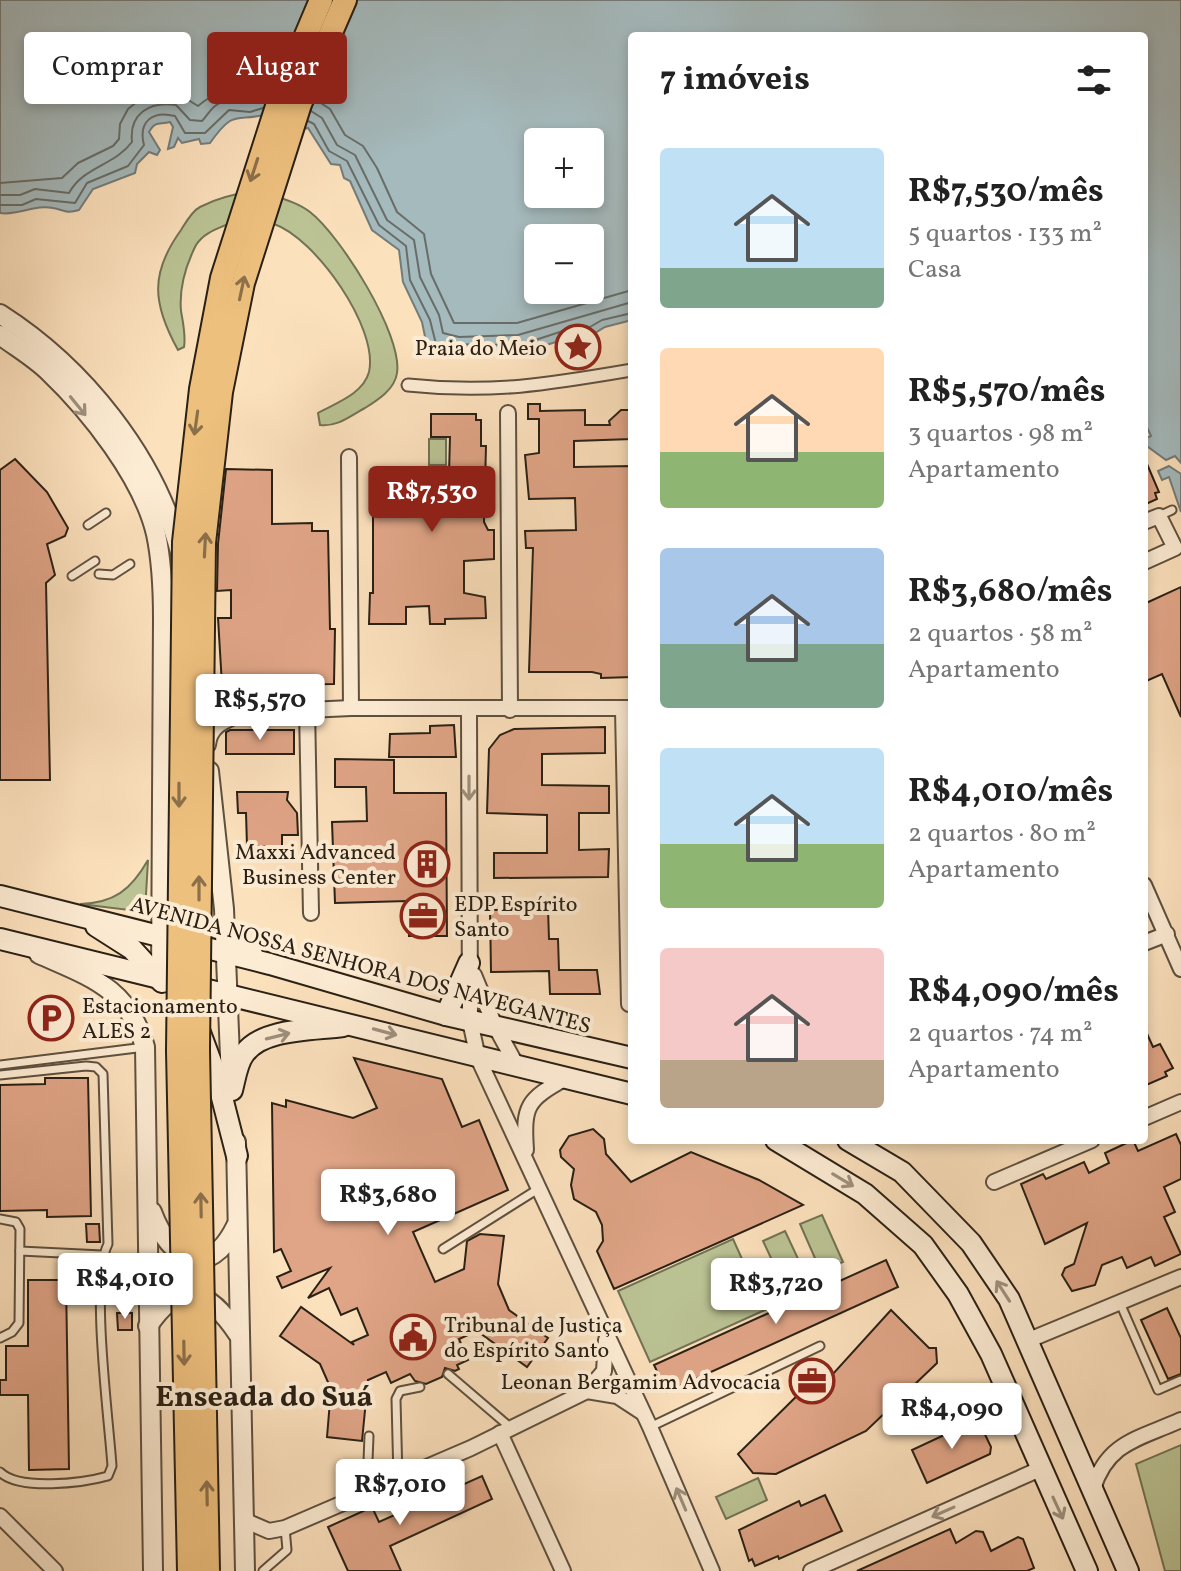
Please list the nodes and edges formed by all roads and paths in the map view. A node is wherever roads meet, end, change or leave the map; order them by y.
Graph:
1 (321, 0) edge
2 (345, 0) edge
3 (0, 314) edge
4 (0, 335) edge
5 (628, 371) edge
6 (408, 385) dead end
7 (508, 413) dead end
8 (349, 457) dead end
9 (106, 513) dead end
10 (1148, 520) edge
11 (88, 525) dead end
12 (1148, 560) edge
13 (95, 561) dead end
14 (130, 564) dead end
15 (99, 574) dead end
16 (72, 576) dead end
17 (200, 687) junction
18 (351, 708) junction
19 (628, 708) edge
20 (307, 709) junction
21 (469, 710) junction
22 (510, 710) junction
23 (243, 713) junction
24 (207, 750) junction
25 (1148, 894) edge
26 (0, 896) edge
27 (311, 913) dead end
28 (78, 914) junction
29 (225, 928) junction
30 (1167, 934) junction
31 (161, 938) junction
32 (7, 941) edge
33 (1148, 941) edge
34 (226, 953) junction
35 (469, 963) junction
36 (270, 964) junction
37 (1181, 969) edge
38 (161, 981) junction
39 (227, 994) junction
40 (446, 1015) junction
41 (470, 1021) junction
42 (355, 1024) junction
43 (495, 1026) junction
44 (145, 1047) junction
45 (628, 1057) edge
46 (478, 1058) junction
47 (0, 1065) edge
48 (517, 1066) junction
49 (0, 1075) edge
50 (566, 1078) junction
51 (232, 1090) junction
52 (628, 1093) edge
53 (1181, 1102) edge
54 (1148, 1116) edge
55 (783, 1144) edge
56 (855, 1144) edge
57 (1083, 1144) edge
58 (237, 1156) junction
59 (526, 1158) junction
60 (994, 1182) dead end
61 (540, 1187) junction
62 (148, 1202) junction
63 (0, 1219) edge
64 (237, 1224) junction
65 (443, 1249) dead end
66 (20, 1251) junction
67 (102, 1255) junction
68 (210, 1257) junction
69 (1181, 1277) edge
70 (148, 1282) junction
71 (100, 1286) junction
72 (1120, 1303) junction
73 (148, 1326) junction
74 (605, 1329) junction
75 (238, 1334) junction
76 (0, 1338) edge
77 (1029, 1340) junction
78 (820, 1346) dead end
79 (448, 1374) dead end
80 (1181, 1380) edge
81 (420, 1387) dead end
82 (587, 1391) junction
83 (647, 1420) junction
84 (1181, 1420) edge
85 (505, 1430) junction
86 (369, 1436) dead end
87 (1040, 1469) junction
88 (0, 1472) edge
89 (398, 1479) junction
90 (382, 1486) junction
91 (1093, 1489) junction
92 (0, 1516) edge
93 (245, 1516) junction
94 (285, 1528) junction
95 (55, 1571) edge
96 (153, 1571) edge
97 (189, 1571) edge
98 (208, 1571) edge
99 (245, 1571) edge
100 (263, 1571) edge
101 (563, 1571) edge
102 (712, 1571) edge
103 (811, 1571) edge
104 (1087, 1571) edge
105 (1128, 1571) edge

1 -> 97 main road, bridge
98 -> 2 main road, bridge
3 - 17 street
4 -> 31 street
5 - 6 street
7 - 22 street
8 - 18 street
9 - 11 lane
10 - 12 street
13 - 16 lane
14 - 15 lane
17 - 23 street
17 - 24 street
18 - 20 street
18 - 21 street
19 - 22 street
20 - 23 street
20 - 27 street
21 - 22 street
21 -> 35 street
23 - 24 street
24 - 29 street
25 - 30 street
26 - 28 main road, AVENIDA NOSSA SENHORA DOS NAVEGANTES
28 - 31 main road, AVENIDA NOSSA SENHORA DOS NAVEGANTES
28 - 38 main road
29 - 34 street
29 - 36 main road
30 - 33 street
30 - 37 street
31 - 34 main road, AVENIDA NOSSA SENHORA DOS NAVEGANTES
31 - 38 street
32 - 38 main road
32 - 44 street
34 - 36 main road, AVENIDA NOSSA SENHORA DOS NAVEGANTES
34 - 39 street
35 - 40 main road
35 - 41 street
35 - 43 street
36 - 40 main road, AVENIDA NOSSA SENHORA DOS NAVEGANTES
38 - 39 main road
38 - 58 main road
39 - 42 main road
39 - 51 street
40 - 41 main road, AVENIDA NOSSA SENHORA DOS NAVEGANTES
41 - 43 main road, AVENIDA NOSSA SENHORA DOS NAVEGANTES
41 - 46 street
42 -> 46 main road
51 -> 42 main road
43 - 45 main road, AVENIDA NOSSA SENHORA DOS NAVEGANTES
43 - 48 street
44 - 47 lane
44 - 62 street
46 - 48 main road
46 - 59 street
48 - 50 main road
49 - 67 lane
50 - 52 main road
50 - 59 street
51 - 58 street
53 - 54 street
55 -> 87 main road
77 -> 56 main road
57 - 60 street
58 - 64 street
59 - 61 street
61 - 65 lane
61 - 74 street
62 - 68 street
62 - 70 street
63 - 66 lane
64 - 68 street
64 - 75 street
66 - 67 lane
66 - 76 lane
67 - 71 lane
68 - 70 street
69 - 72 street
70 - 71 lane
70 - 73 street
71 - 88 lane
72 - 77 street
72 - 80 lane
73 - 75 street
73 - 96 street
74 - 82 street
74 - 83 street
75 - 93 street
77 - 91 main road
78 - 83 lane
79 - 85 lane
81 - 89 lane
82 - 83 street
82 - 85 street
102 -> 83 street
84 - 91 street
85 - 89 street
85 - 101 street
86 - 90 lane
87 -> 103 street
87 -> 104 main road
89 - 90 street
90 - 94 street
91 - 105 main road
92 - 95 street
93 - 94 street
93 - 99 street
94 - 100 lane

